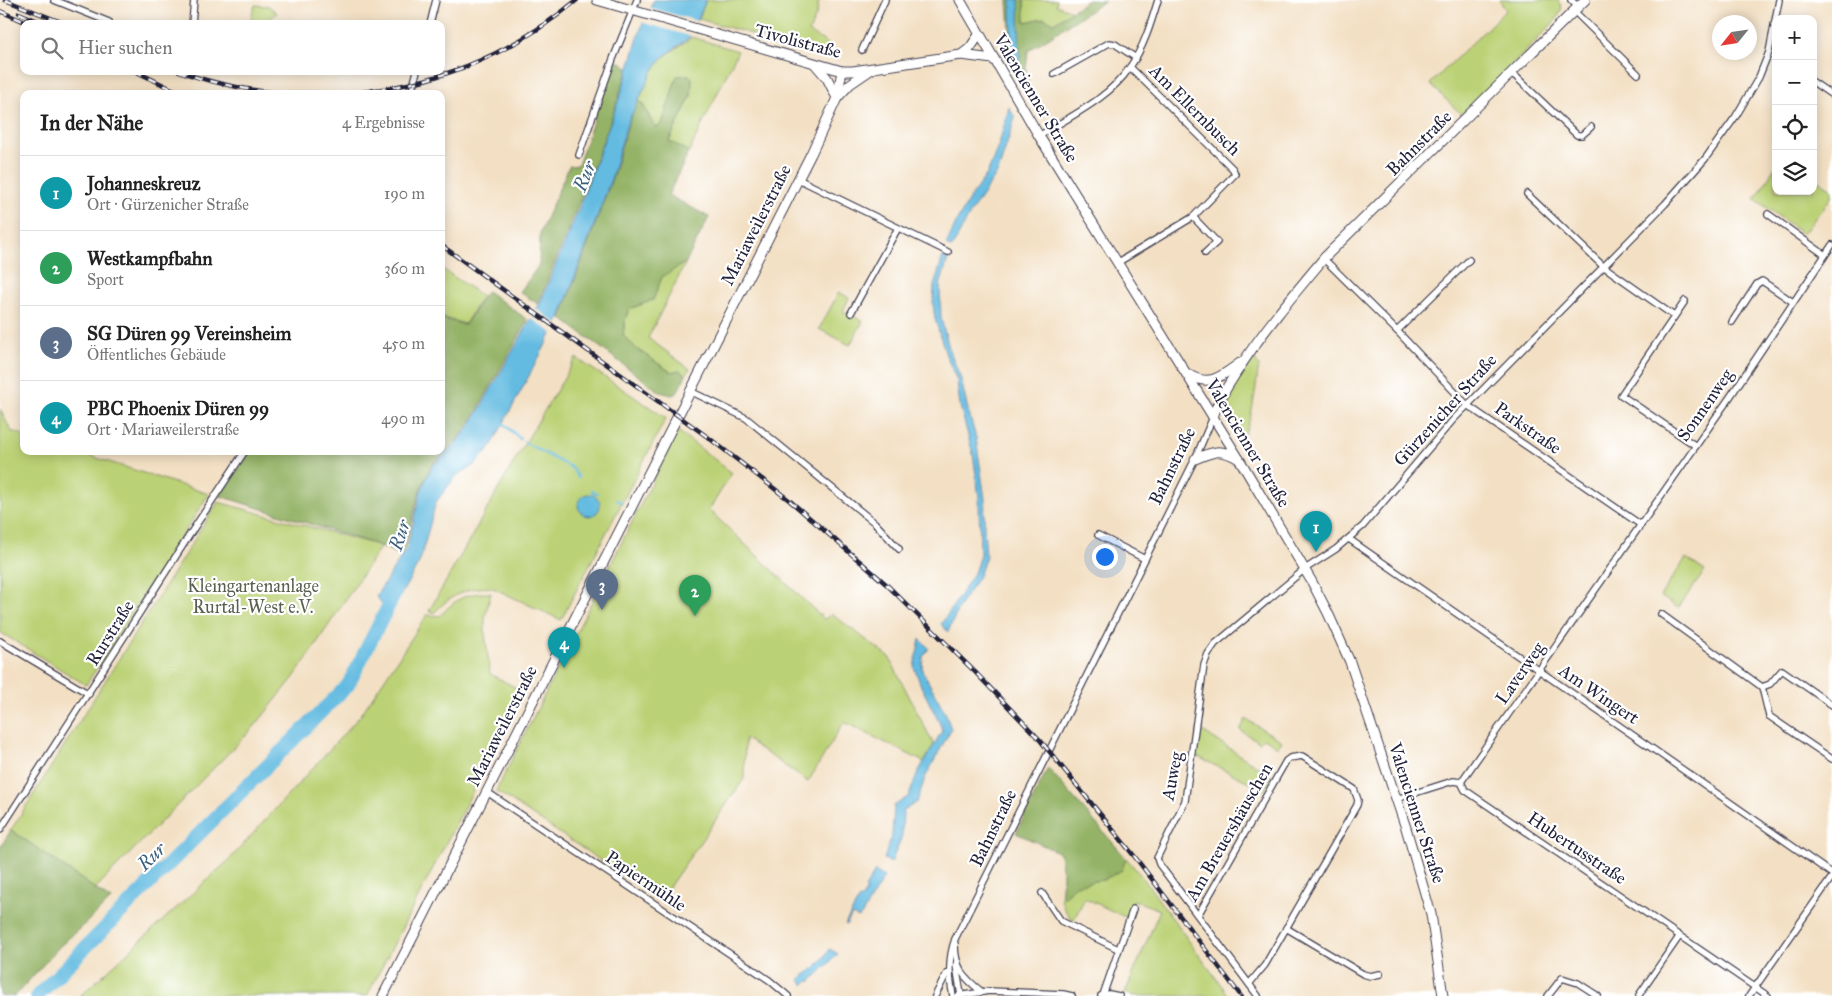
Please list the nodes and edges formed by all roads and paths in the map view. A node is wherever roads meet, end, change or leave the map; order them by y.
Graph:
1 (54, 0) edge
2 (194, 0) edge
3 (436, 0) edge
4 (597, 0) edge
5 (637, 0) edge
6 (885, 0) edge
7 (960, 0) edge
8 (1158, 0) edge
9 (1571, 0) edge
10 (1584, 0) edge
11 (1779, 0) edge
12 (1576, 9) junction
13 (635, 11) junction
14 (104, 20) edge
15 (192, 20) edge
16 (431, 20) edge
17 (979, 35) junction
18 (862, 50) dead end
19 (1769, 52) junction
20 (1772, 54) edge
21 (961, 55) junction
22 (1136, 58) junction
23 (993, 59) junction
24 (814, 64) junction
25 (872, 68) junction
26 (1130, 68) junction
27 (842, 71) junction
28 (1512, 72) junction
29 (1054, 74) dead end
30 (1638, 74) dead end
31 (416, 75) edge
32 (1817, 85) edge
33 (412, 90) edge
34 (1832, 95) edge
35 (837, 98) junction
36 (1591, 127) dead end
37 (1039, 136) junction
38 (579, 155) dead end
39 (798, 179) junction
40 (1527, 194) dead end
41 (1768, 214) dead end
42 (1194, 217) junction
43 (898, 228) junction
44 (1832, 245) edge
45 (948, 252) dead end
46 (1205, 253) dead end
47 (1825, 255) junction
48 (1324, 259) junction
49 (1469, 260) dead end
50 (1117, 263) junction
51 (1603, 266) junction
52 (1684, 301) dead end
53 (1793, 302) junction
54 (851, 312) dead end
55 (1674, 316) junction
56 (1732, 322) dead end
57 (1398, 332) junction
58 (1244, 360) junction
59 (1185, 373) junction
60 (690, 391) junction
61 (1467, 405) junction
62 (1213, 417) junction
63 (1696, 446) junction
64 (242, 455) edge
65 (1195, 459) junction
66 (1240, 459) junction
67 (1641, 525) junction
68 (1098, 535) dead end
69 (1349, 539) junction
70 (899, 549) dead end
71 (1145, 560) junction
72 (1305, 570) junction
73 (1660, 614) dead end
74 (0, 642) edge
75 (1539, 672) junction
76 (1762, 687) junction
77 (89, 694) junction
78 (1832, 705) edge
79 (1832, 759) edge
80 (1461, 782) junction
81 (487, 792) junction
82 (1396, 799) junction
83 (0, 830) edge
84 (1832, 875) edge
85 (1042, 893) dead end
86 (1133, 909) dead end
87 (1198, 916) junction
88 (1286, 928) junction
89 (1679, 936) junction
90 (956, 939) junction
91 (1118, 949) junction
92 (956, 955) junction
93 (949, 966) junction
94 (1380, 974) dead end
95 (1249, 984) junction
96 (1755, 988) junction
97 (982, 992) junction
98 (383, 996) edge
99 (788, 996) edge
100 (935, 996) edge
101 (952, 996) edge
102 (959, 996) edge
103 (1072, 996) edge
104 (1101, 996) edge
105 (1119, 996) edge
106 (1258, 996) edge
107 (1443, 996) edge
108 (1548, 996) edge
109 (1598, 996) edge
110 (1639, 996) edge
111 (1749, 996) edge
112 (1768, 996) edge

1 - 14 street
2 - 15 street
3 - 16 street
4 - 13 main road, Tivolistraße
5 - 13 street
6 - 18 street
7 - 17 main road, Valencienner Straße
8 - 22 street, Am Ellernbusch
9 - 12 street
10 - 12 main road, Bahnstraße
11 - 19 street, Gürzenicher Straße
12 - 28 main road, Bahnstraße
12 - 30 street
13 - 24 main road, Tivolistraße
13 - 38 street
17 - 21 main road
17 - 23 main road, Valencienner Straße
19 - 20 street
19 - 51 street, Gürzenicher Straße
21 - 23 main road, Tivolistraße
21 - 25 main road, Tivolistraße
22 - 26 street, Am Ellernbusch
22 - 29 street, Am Ellernbusch
23 - 37 main road, Valencienner Straße
24 - 27 main road, Tivolistraße
24 - 35 main road
25 - 27 main road, Tivolistraße
25 - 35 main road
26 - 37 street, Am Ellernbusch
26 - 42 street, Am Ellernbusch
27 - 35 main road, Mariaweilerstraße
28 - 36 street
28 - 48 main road, Bahnstraße
31 - 33 street
32 - 34 street
35 - 39 main road, Mariaweilerstraße
37 - 50 main road, Valencienner Straße
39 - 43 street
39 - 60 main road, Mariaweilerstraße
40 - 51 street
41 - 47 street
42 - 46 street
42 - 50 street
43 - 45 street
43 - 54 street
44 - 47 street, Sonnenweg
47 - 53 street, Sonnenweg
48 - 57 street, Parkstraße
48 - 58 main road, Bahnstraße
49 - 57 street
50 - 59 main road, Valencienner Straße
51 - 55 street
51 - 61 street, Gürzenicher Straße
52 - 55 street
53 - 56 street
53 - 63 street, Sonnenweg
55 - 63 street
57 - 61 street, Parkstraße
58 - 59 main road
58 - 62 main road, Bahnstraße
59 - 62 main road, Valencienner Straße
60 - 70 street
60 - 81 main road, Mariaweilerstraße
61 - 67 street, Parkstraße
61 - 69 street, Gürzenicher Straße
62 - 65 street, Bahnstraße
62 - 66 main road, Valencienner Straße
63 - 67 street, Sonnenweg
64 - 77 street, Rurstraße
65 - 66 main road
65 - 71 street, Bahnstraße
66 - 72 main road, Valencienner Straße
67 - 75 street, Laverweg
68 - 71 street
69 - 72 street, Gürzenicher Straße
69 - 75 street, Am Wingert
71 - 90 street, Bahnstraße
72 - 82 main road, Valencienner Straße
72 - 87 street, Auweg
73 - 76 street
74 - 77 street
75 - 80 street, Laverweg
75 - 84 street, Am Wingert
76 - 78 street
76 - 79 street
77 - 83 street, Rurstraße
80 - 82 street
80 - 89 street, Hubertusstraße
81 - 98 main road, Mariaweilerstraße
81 - 99 street, Papiermühle
82 - 107 main road, Valencienner Straße
84 - 96 street
85 - 91 street
86 - 91 street
87 - 88 street, Am Breuershäuschen
87 - 95 street, Auweg
88 - 94 street
88 - 95 street, Am Breuershäuschen
89 - 96 street, Hubertusstraße
89 - 110 street
90 - 92 street, Bahnstraße
90 - 93 street, Bahnstraße
91 - 104 street
92 - 97 street, Bahnstraße
92 - 102 street, Bahnstraße
93 - 100 street, Bahnstraße
93 - 101 street, Bahnstraße
95 - 106 street, Auweg
96 - 111 street
96 - 112 street, Hubertusstraße
97 - 102 street
97 - 103 street
104 - 105 street
108 - 109 street

